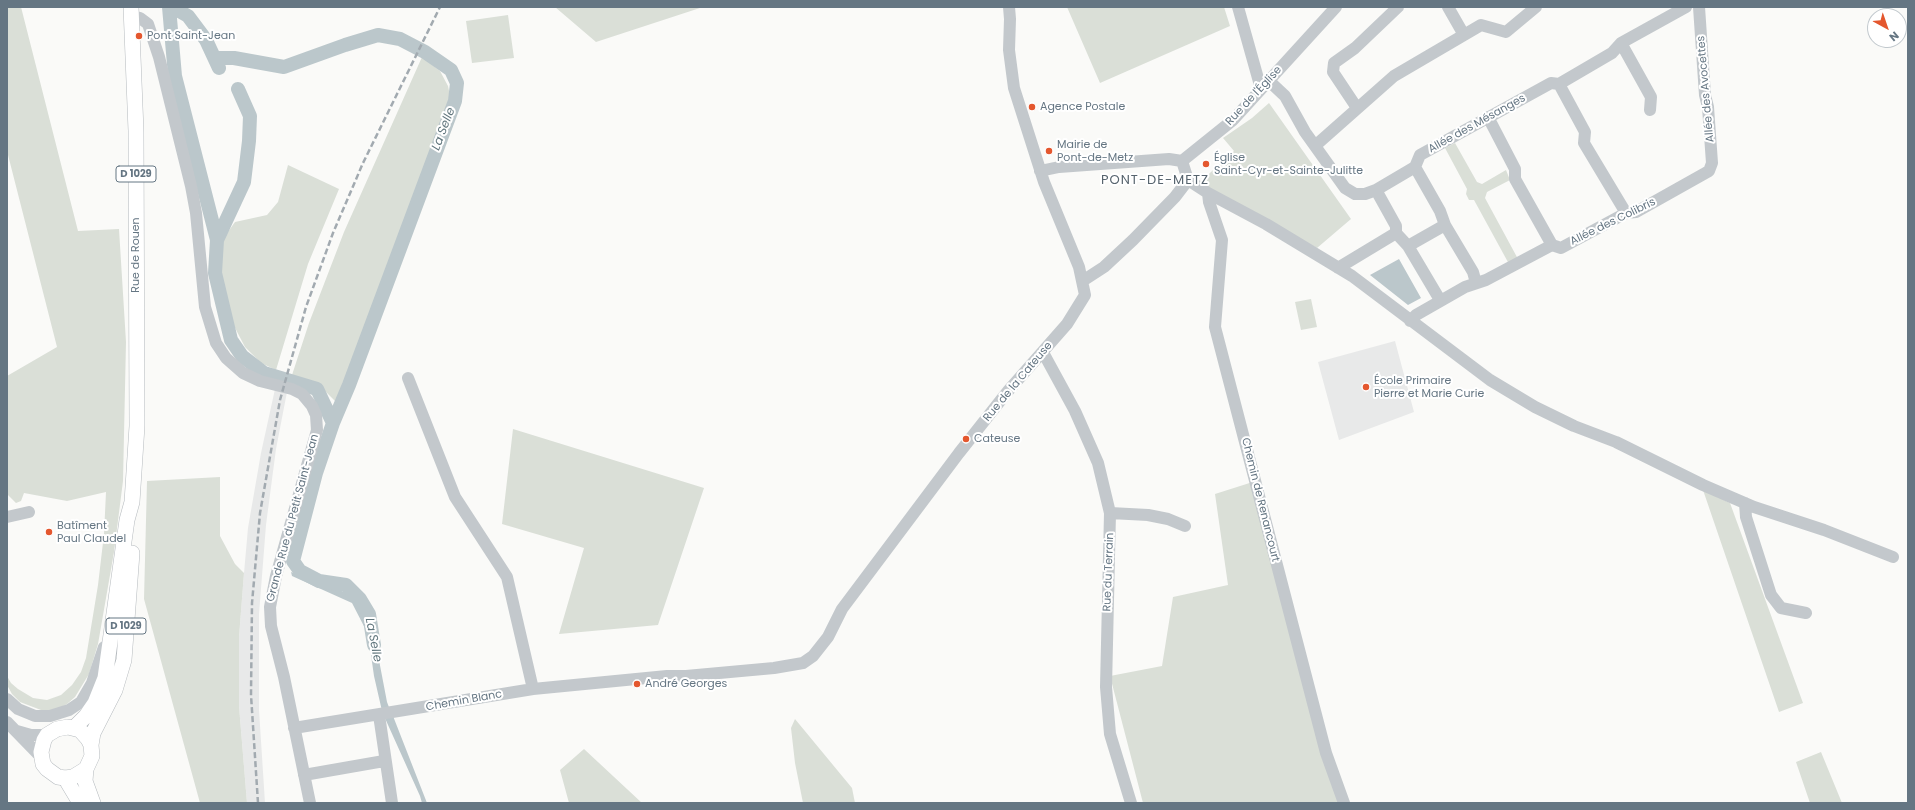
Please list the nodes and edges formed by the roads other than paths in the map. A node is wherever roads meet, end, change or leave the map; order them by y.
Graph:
1 (1009, 7) edge
2 (1238, 7) edge
3 (1336, 7) edge
4 (1398, 7) edge
5 (1448, 7) edge
6 (1536, 7) edge
7 (1686, 7) edge
8 (1699, 7) edge
9 (132, 12) edge
10 (1464, 35) junction
11 (1621, 43) junction
12 (1559, 84) junction
13 (1265, 85) junction
14 (1357, 108) junction
15 (1650, 110) dead end
16 (1488, 116) junction
17 (1316, 145) junction
18 (1182, 161) junction
19 (1415, 167) junction
20 (1709, 170) joint
21 (1040, 171) junction
22 (1188, 180) junction
23 (1376, 190) junction
24 (1208, 193) junction
25 (1626, 212) junction
26 (1445, 225) junction
27 (1396, 234) junction
28 (1552, 245) junction
29 (1408, 246) junction
30 (1338, 268) junction
31 (1084, 280) junction
32 (1476, 283) junction
33 (1440, 300) junction
34 (1410, 321) junction
35 (1042, 354) junction
36 (408, 378) dead end
37 (132, 502) junction
38 (1745, 503) junction
39 (28, 512) dead end
40 (1110, 513) junction
41 (7, 517) edge
42 (1185, 526) dead end
43 (1893, 557) dead end
44 (116, 601) junction
45 (1806, 613) dead end
46 (813, 656) joint
47 (533, 689) junction
48 (7, 699) edge
49 (381, 715) junction
50 (7, 722) edge
51 (74, 728) junction
52 (294, 728) junction
53 (16, 731) junction
54 (47, 735) junction
55 (91, 745) junction
56 (41, 757) junction
57 (384, 761) junction
58 (86, 769) junction
59 (304, 774) junction
60 (65, 778) junction
61 (80, 803) edge
62 (93, 803) edge
63 (310, 803) edge
64 (392, 803) edge
65 (1131, 803) edge
66 (1344, 803) edge

1 - 21 street
2 - 13 street
3 - 13 street, Rue de l'Église
4 - 14 street
5 - 10 street
6 - 10 street
7 - 11 street, Allée des Mésanges
8 - 20 street, Allée des Avocettes
9 - 37 main road, Rue de Rouen / D 1029
9 - 52 street, Grande Rue du Petit Saint-Jean
10 - 14 street
11 - 12 street, Allée des Mésanges
11 - 15 street
12 - 16 street, Allée des Mésanges
12 - 25 street
13 - 17 street, Allée des Mésanges
13 - 18 street, Rue de l'Église
14 - 17 street
16 - 19 street, Allée des Mésanges
16 - 28 street
17 - 23 street, Allée des Mésanges
18 - 21 street
18 - 22 street
19 - 23 street, Allée des Mésanges
19 - 26 street
20 - 25 street, Allée des Colibris
21 - 31 street
22 - 24 street
22 - 31 street
23 - 27 street
24 - 30 street
24 - 66 street, Chemin de Renancourt
25 - 28 street, Allée des Colibris
26 - 29 street
26 - 32 street
27 - 29 street
27 - 30 street
28 - 32 street, Allée des Colibris
29 - 33 street
30 - 34 street
31 - 35 street, Rue de la Cateuse
32 - 33 street, Allée des Colibris
33 - 34 street, Allée des Colibris
34 - 38 street
35 - 40 street, Rue du Terrain
35 - 46 street, Rue de la Cateuse
36 - 47 street
37 - 44 main road, Rue de Rouen / D 1029
37 - 55 main road, Rue de Rouen / D 1029
38 - 43 street
38 - 45 street
39 - 41 street
40 - 42 street
40 - 65 street, Rue du Terrain
44 - 48 street
44 - 51 main road, Rue de Rouen / D 1029
46 - 47 street, Chemin Blanc
47 - 49 street, Chemin Blanc
49 - 52 street, Chemin Blanc
49 - 57 street
50 - 53 street
51 - 54 main road
51 - 55 main road
52 - 59 street, Grande Rue du Petit Saint-Jean
53 - 54 street
53 - 56 street
54 - 56 main road
55 - 58 main road
56 - 60 main road
57 - 59 street
57 - 64 street
58 - 60 main road
58 - 62 main road
59 - 63 street, Grande Rue du Petit Saint-Jean
60 - 61 main road

